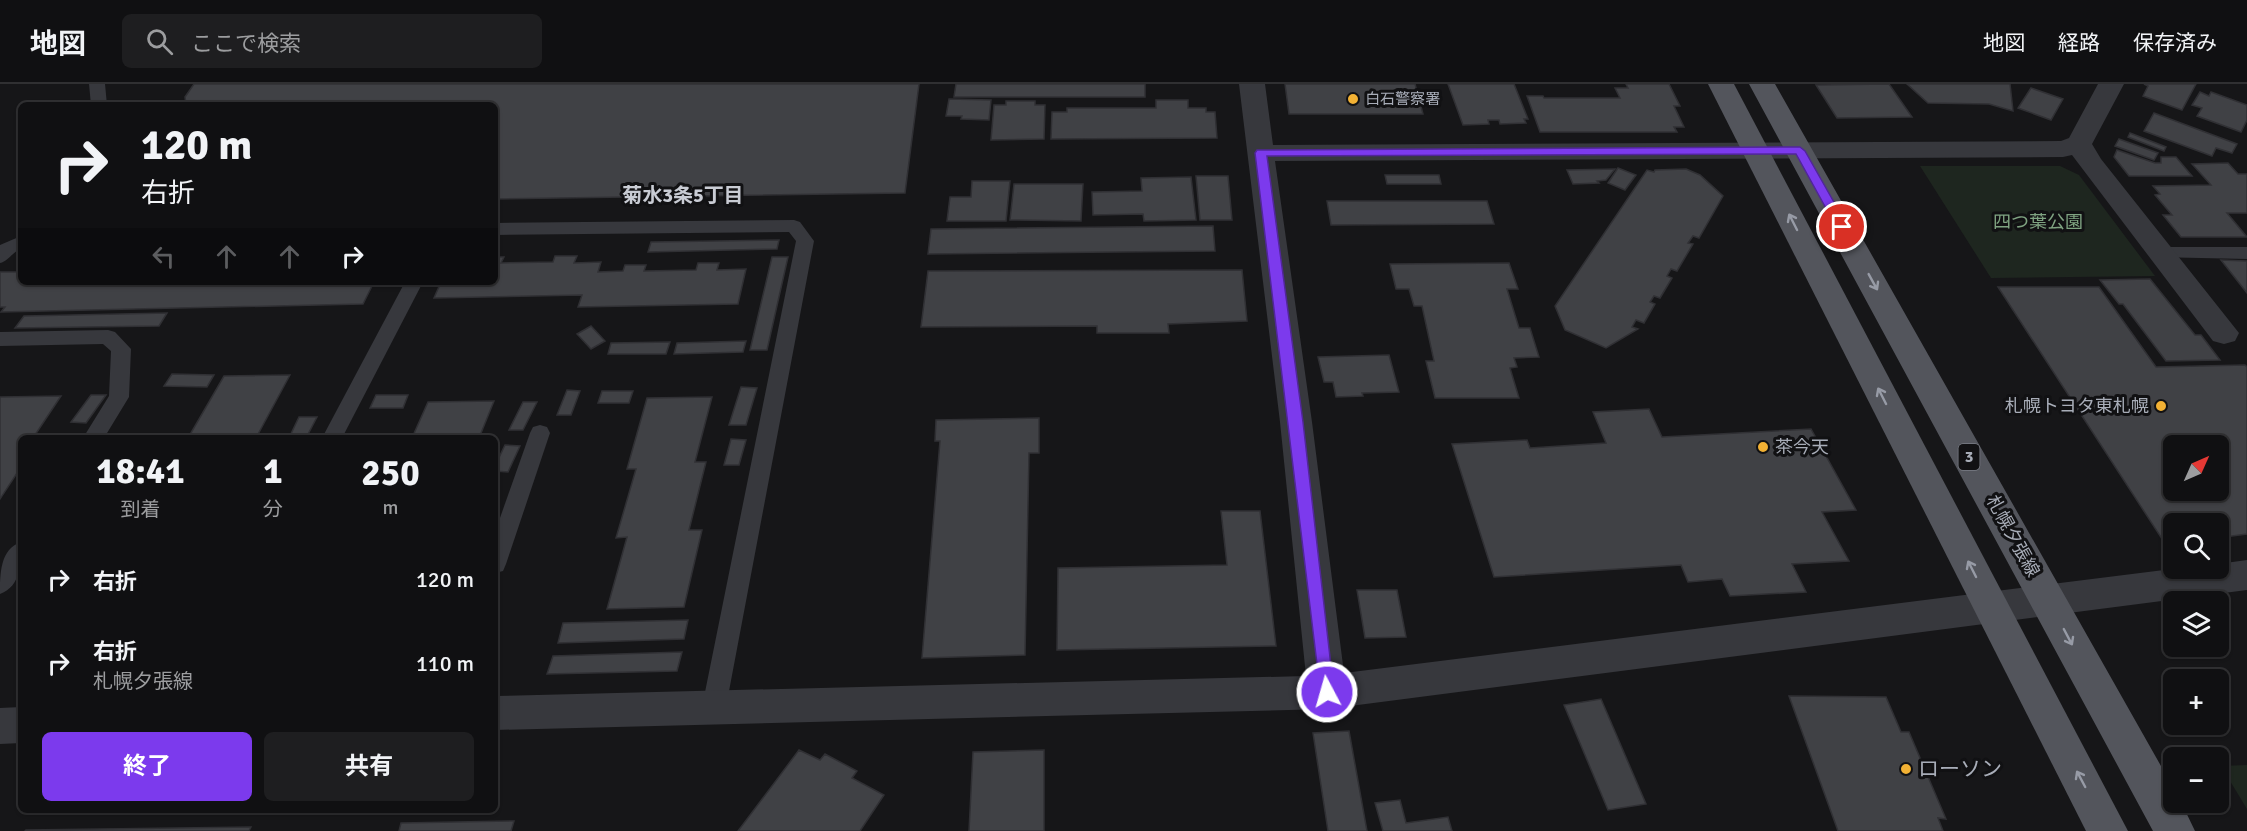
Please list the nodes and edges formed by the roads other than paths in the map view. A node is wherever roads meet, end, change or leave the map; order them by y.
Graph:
1 (97, 84) edge
2 (1252, 84) edge
3 (1721, 84) edge
4 (1762, 84) edge
5 (2111, 84) edge
6 (99, 102) edge
7 (2079, 144) junction
8 (1755, 151) junction
9 (1800, 151) junction
10 (1261, 153) junction
11 (498, 229) edge
12 (18, 243) edge
13 (2160, 253) junction
14 (2247, 253) edge
15 (0, 257) edge
16 (412, 285) edge
17 (2224, 333) dead end
18 (0, 339) edge
19 (540, 433) dead end
20 (95, 435) edge
21 (334, 435) edge
22 (498, 555) edge
23 (18, 556) edge
24 (2247, 575) edge
25 (0, 584) edge
26 (2048, 600) junction
27 (1992, 608) junction
28 (1327, 692) junction
29 (714, 707) junction
30 (498, 713) edge
31 (18, 725) edge
32 (0, 726) edge
33 (2108, 831) edge
34 (2175, 831) edge

1 - 6 lane
2 - 10 street
3 - 8 main road
4 - 9 main road, 札幌夕張線 / 3
5 - 7 street
7 - 9 street
7 - 13 street
8 - 9 street
8 - 10 street
27 -> 8 main road
9 -> 26 main road, 札幌夕張線 / 3
10 - 28 street
11 - 29 lane
12 - 15 lane
13 - 14 lane
13 - 17 street
16 - 21 lane
18 - 20 lane
19 - 22 lane
23 - 25 lane
24 - 26 street
26 - 27 street
26 -> 34 main road, 札幌夕張線 / 3
27 - 28 street
33 -> 27 main road
28 - 29 street
29 - 30 street
31 - 32 street

